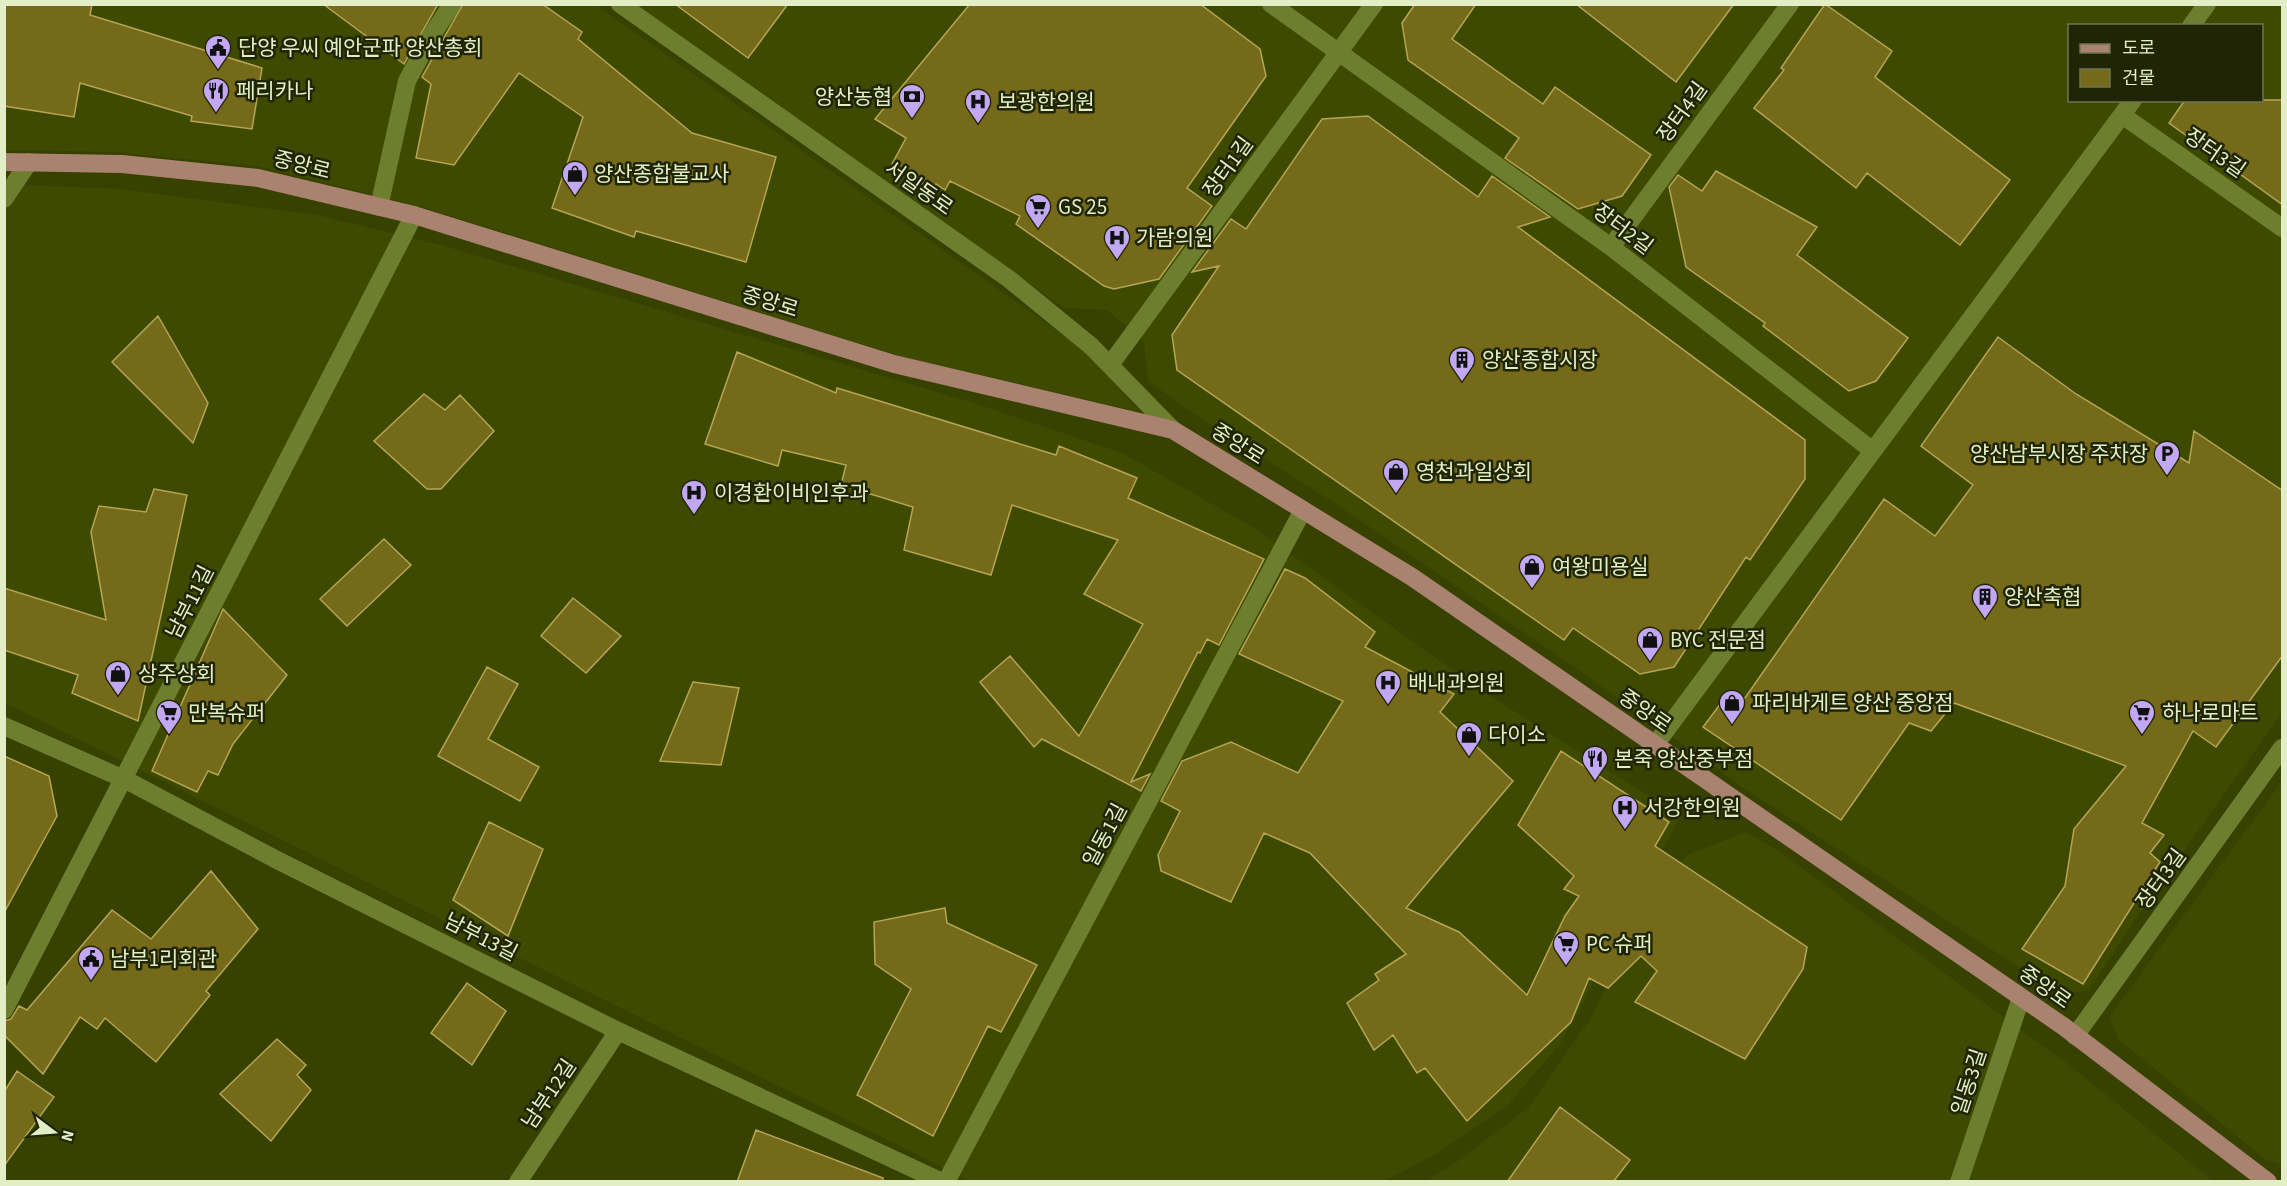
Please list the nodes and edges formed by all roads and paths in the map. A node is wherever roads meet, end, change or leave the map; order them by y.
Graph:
1 (452, 4) edge
2 (621, 4) edge
3 (1271, 4) edge
4 (1374, 4) edge
5 (1790, 4) edge
6 (2207, 4) edge
7 (2192, 24) edge
8 (1339, 53) junction
9 (2132, 102) edge
10 (2122, 116) junction
11 (4, 162) edge
12 (29, 162) junction
13 (4, 199) edge
14 (379, 207) junction
15 (414, 215) junction
16 (2283, 228) edge
17 (1611, 247) junction
18 (1110, 365) junction
19 (1173, 430) junction
20 (1873, 451) junction
21 (1303, 510) junction
22 (4, 726) edge
23 (1655, 745) junction
24 (2283, 748) edge
25 (124, 779) junction
26 (2021, 998) junction
27 (4, 1010) edge
28 (618, 1030) junction
29 (2075, 1036) junction
30 (518, 1182) edge
31 (944, 1182) edge
32 (1959, 1182) edge
33 (2268, 1182) edge

1 - 14 street
2 - 18 street, 서일동로
3 - 8 street
4 - 8 street, 장터1길
5 - 17 street, 장터4길
6 - 7 street
8 - 17 street, 장터2길
8 - 18 street, 장터1길
9 - 10 street
10 - 16 street, 장터3길
10 - 20 street
11 - 12 main road, 중앙로
12 - 13 street
12 - 14 main road, 중앙로
14 - 15 main road, 중앙로
15 - 19 main road, 중앙로
15 - 25 street, 남부11길
17 - 20 street, 장터2길
18 - 19 street, 서일동로
19 - 21 main road, 중앙로
20 - 23 street
21 - 23 main road, 중앙로
21 - 31 street, 일동1길
22 - 25 street, 남부13길
23 - 26 main road, 중앙로
24 - 29 street, 장터3길
25 - 27 street, 남부11길
25 - 28 street, 남부13길
26 - 29 main road, 중앙로
26 - 32 street, 일동3길
28 - 30 street, 남부12길
28 - 31 street, 남부13길
29 - 33 main road, 중앙로

